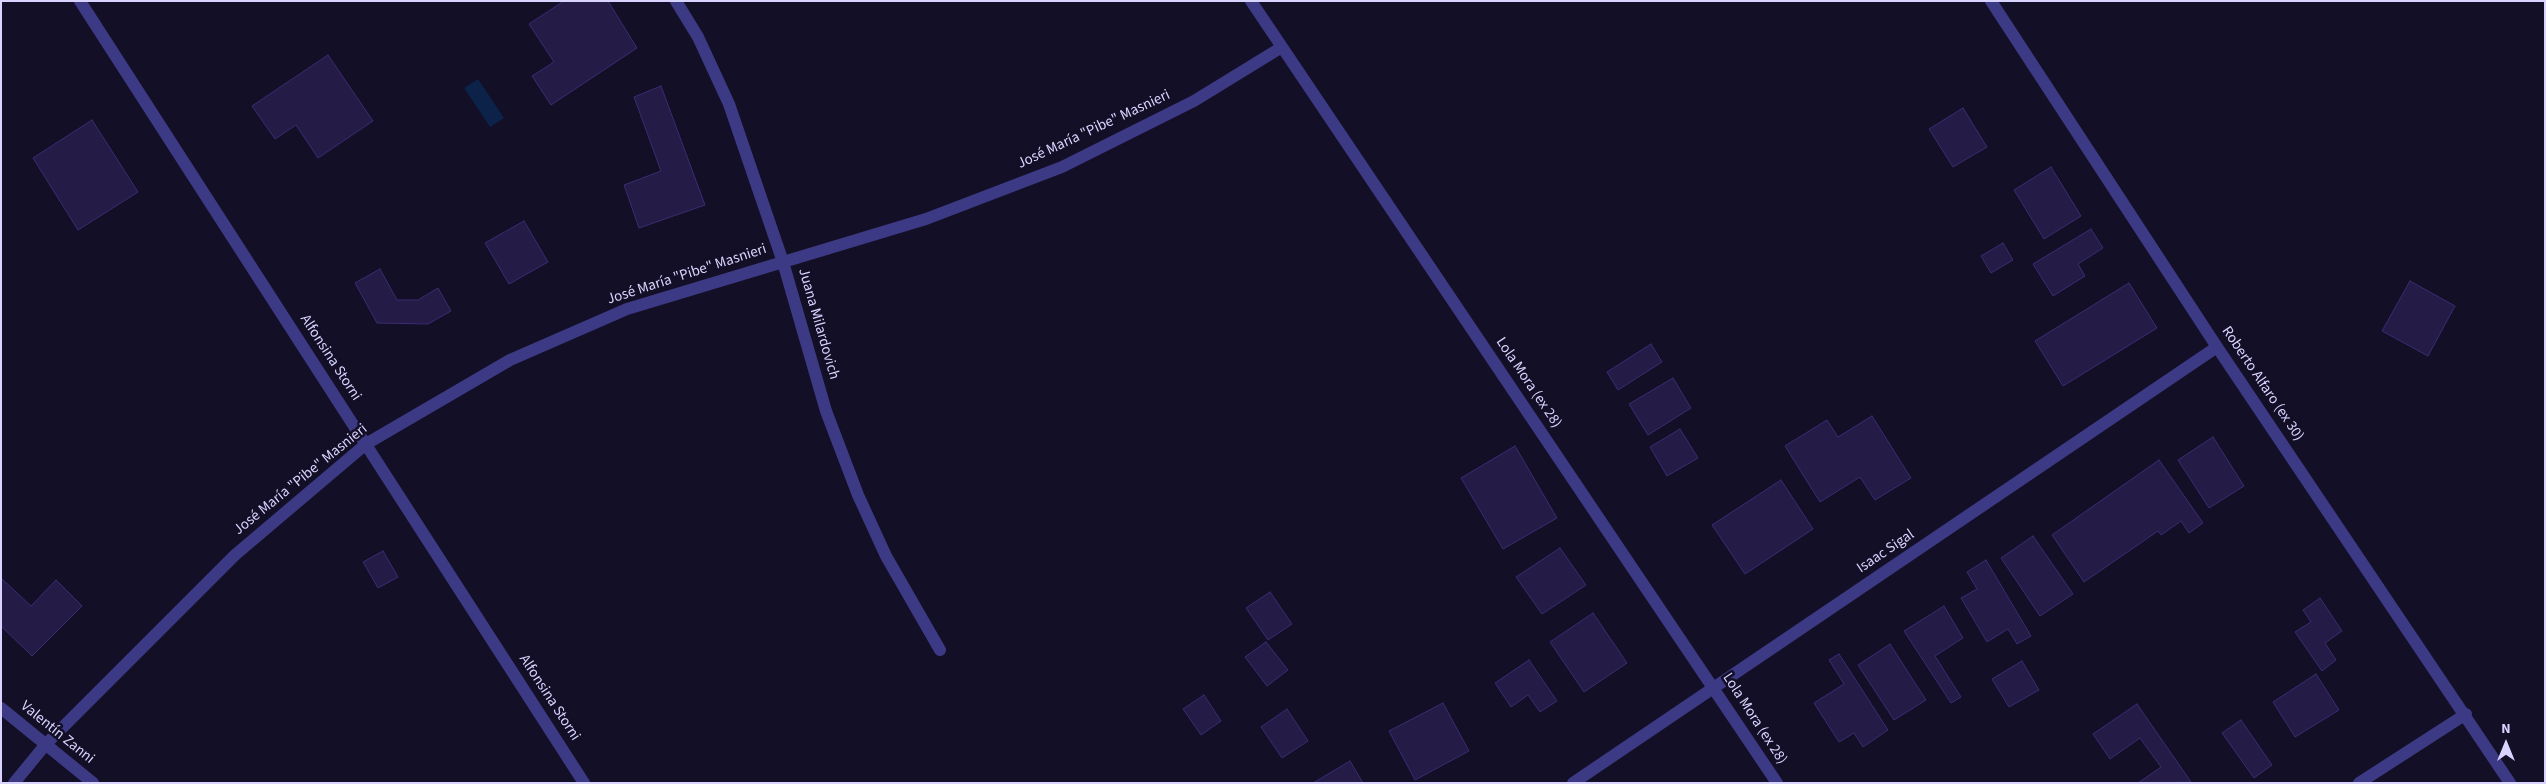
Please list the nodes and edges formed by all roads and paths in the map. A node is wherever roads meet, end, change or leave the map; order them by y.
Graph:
1 (80, 1) edge
2 (676, 1) edge
3 (1251, 1) edge
4 (1991, 1) edge
5 (1282, 46) junction
6 (783, 262) junction
7 (2217, 348) junction
8 (366, 444) junction
9 (940, 650) dead end
10 (1714, 688) junction
11 (1, 708) edge
12 (2466, 714) junction
13 (46, 744) junction
14 (14, 783) edge
15 (92, 783) edge
16 (584, 783) edge
17 (1573, 783) edge
18 (1777, 783) edge
19 (2359, 783) edge
20 (2510, 783) edge

1 - 8 street, Alfonsina Storni
2 - 6 street, Juana Milardovich
3 - 5 street, Lola Mora (ex 28)
4 - 7 street, Roberto Alfaro (ex 30)
5 - 6 street, José María "Pibe" Masnieri
5 - 10 street, Lola Mora (ex 28)
6 - 8 street, José María "Pibe" Masnieri
6 - 9 street, Juana Milardovich
7 - 10 street, Isaac Sigal
7 - 12 street, Roberto Alfaro (ex 30)
8 - 13 street, José María "Pibe" Masnieri
8 - 16 street, Alfonsina Storni
10 - 17 street, Isaac Sigal
10 - 18 street, Lola Mora (ex 28)
11 - 13 street, Valentín Zanni
12 - 19 street
12 - 20 street, Roberto Alfaro (ex 30)
13 - 14 street, José María "Pibe" Masnieri
13 - 15 street, Valentín Zanni

